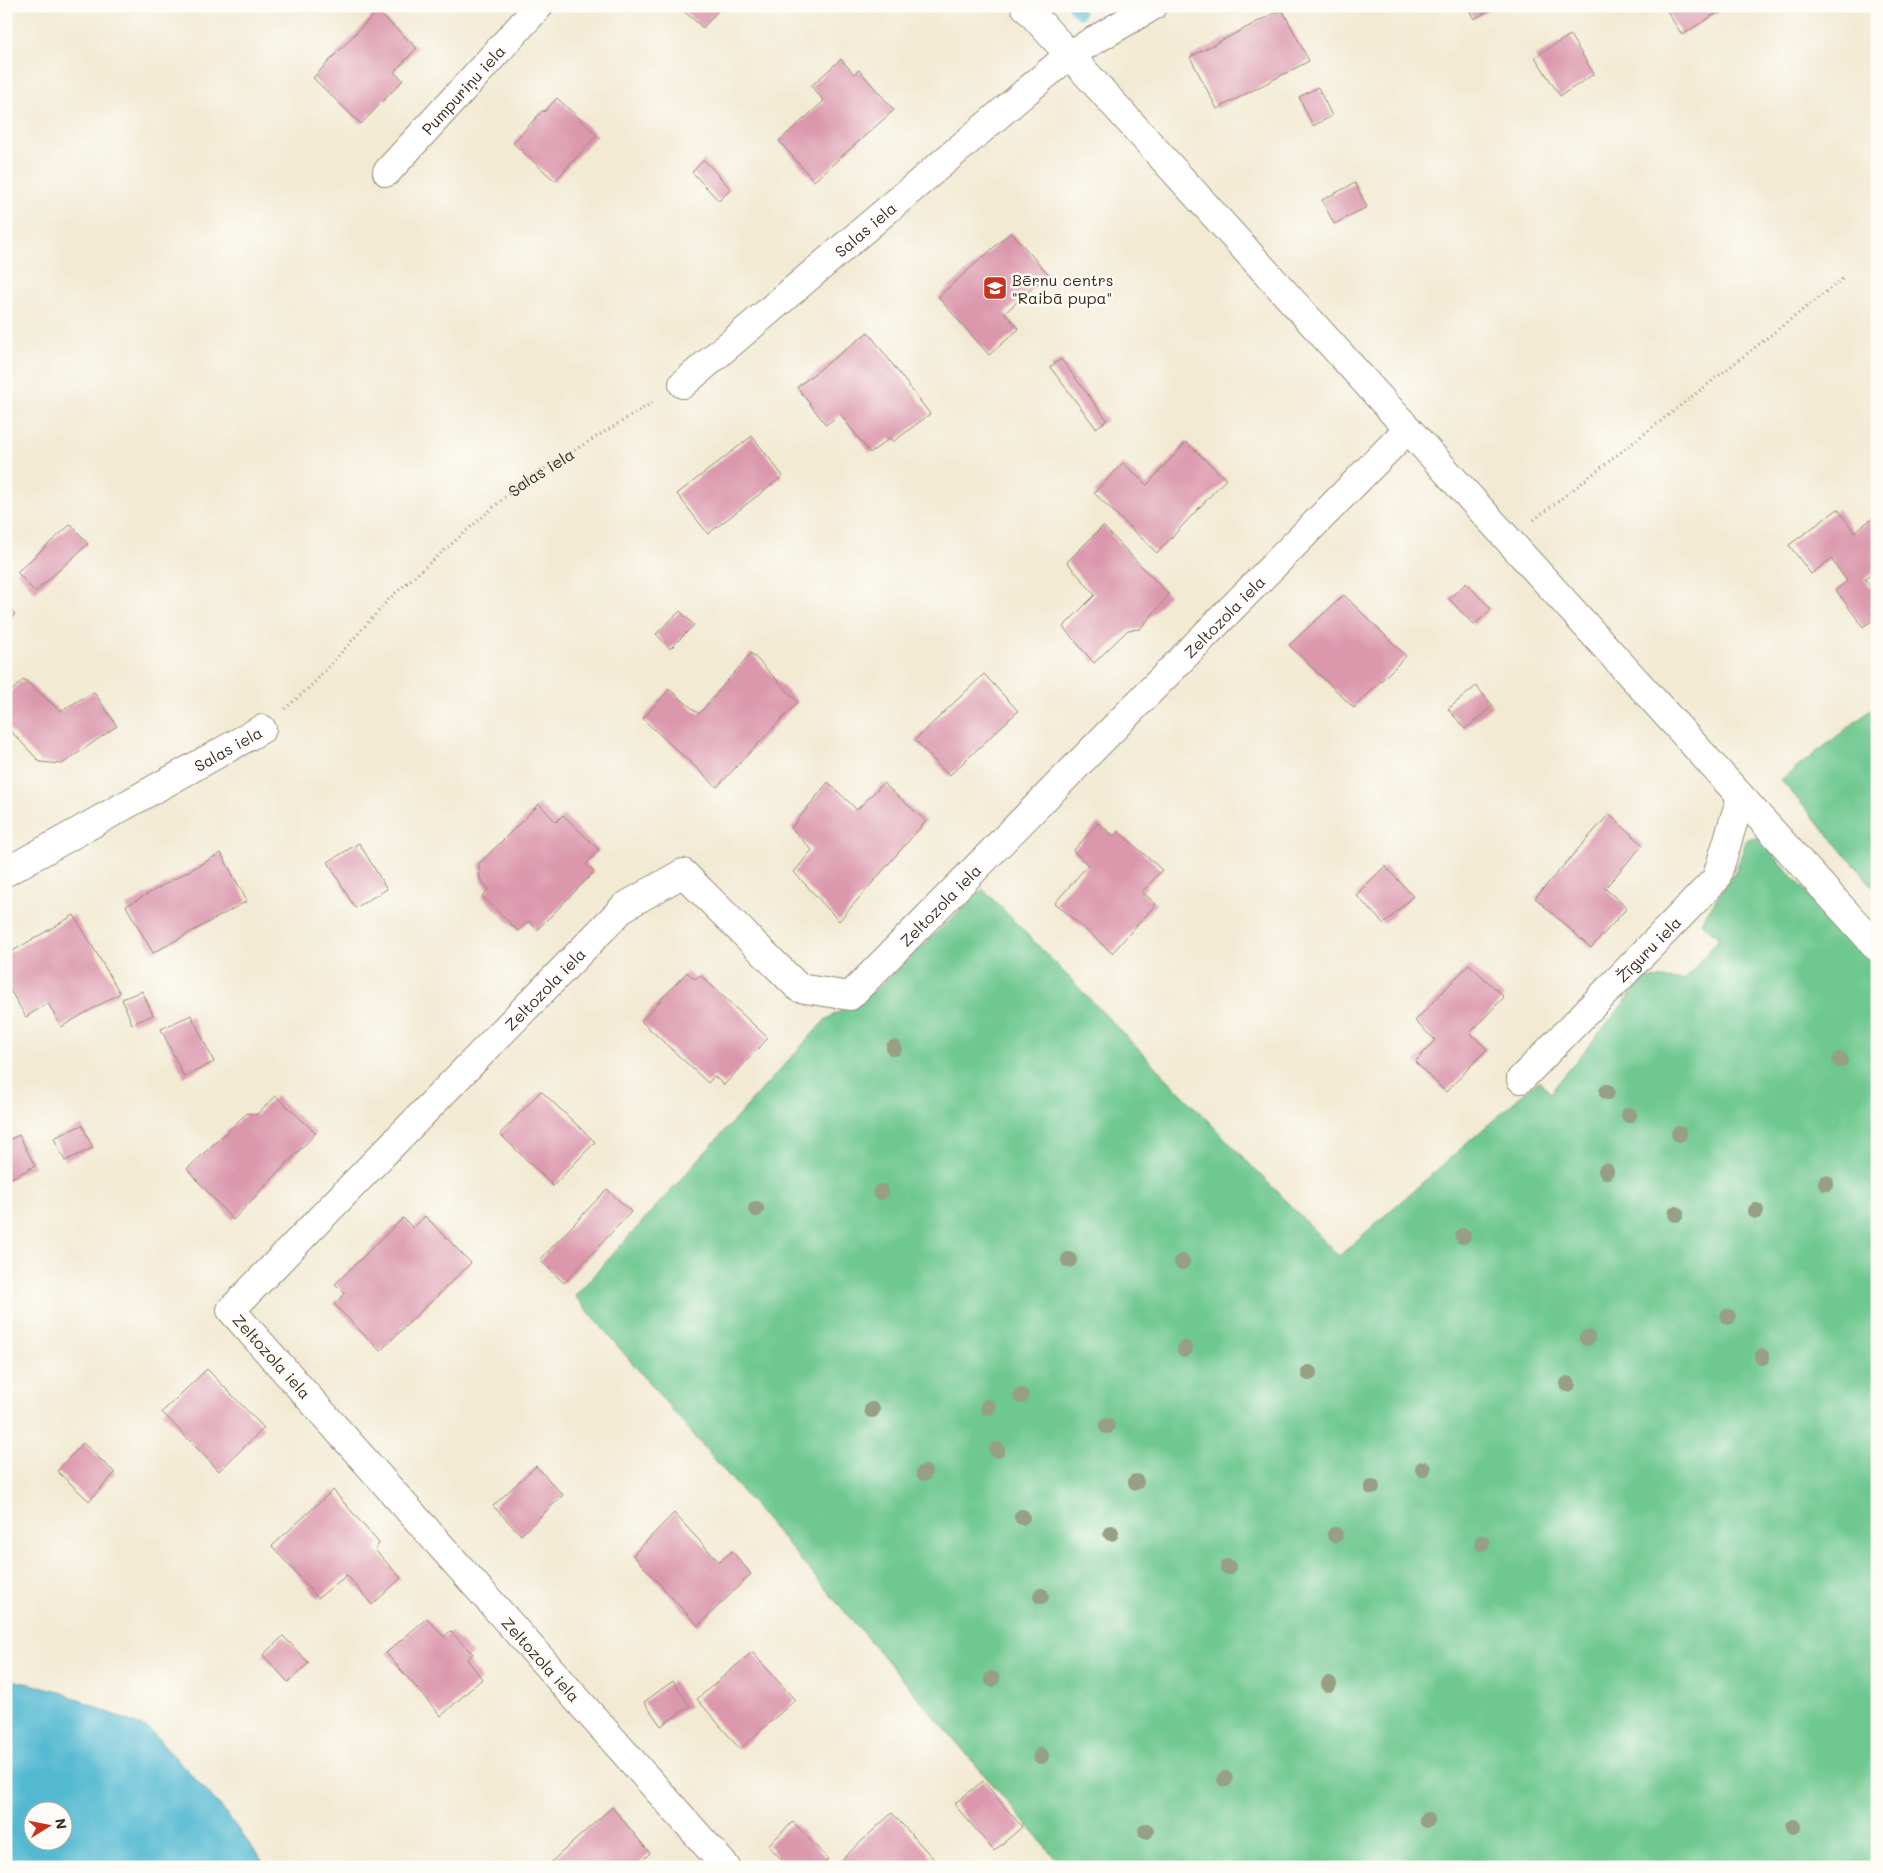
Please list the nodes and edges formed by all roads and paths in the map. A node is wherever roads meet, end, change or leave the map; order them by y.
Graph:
1 (539, 6) edge
2 (1025, 6) edge
3 (1153, 6) edge
4 (1069, 55) junction
5 (387, 172) dead end
6 (1845, 277) dead end
7 (683, 384) joint
8 (1408, 429) junction
9 (1508, 540) junction
10 (262, 729) joint
11 (1741, 797) junction
12 (11, 861) edge
13 (1877, 947) edge
14 (1521, 1079) dead end
15 (726, 1867) edge

1 - 5 street, Pumpuriņu iela
2 - 4 street
3 - 4 street, Salas iela
4 - 7 street, Salas iela
4 - 8 street
6 - 9 path
7 - 10 path, Salas iela
8 - 9 street
8 - 15 street, Zeltozola iela
9 - 11 street
10 - 12 street, Salas iela
11 - 13 street
11 - 14 street, Žīguru iela

